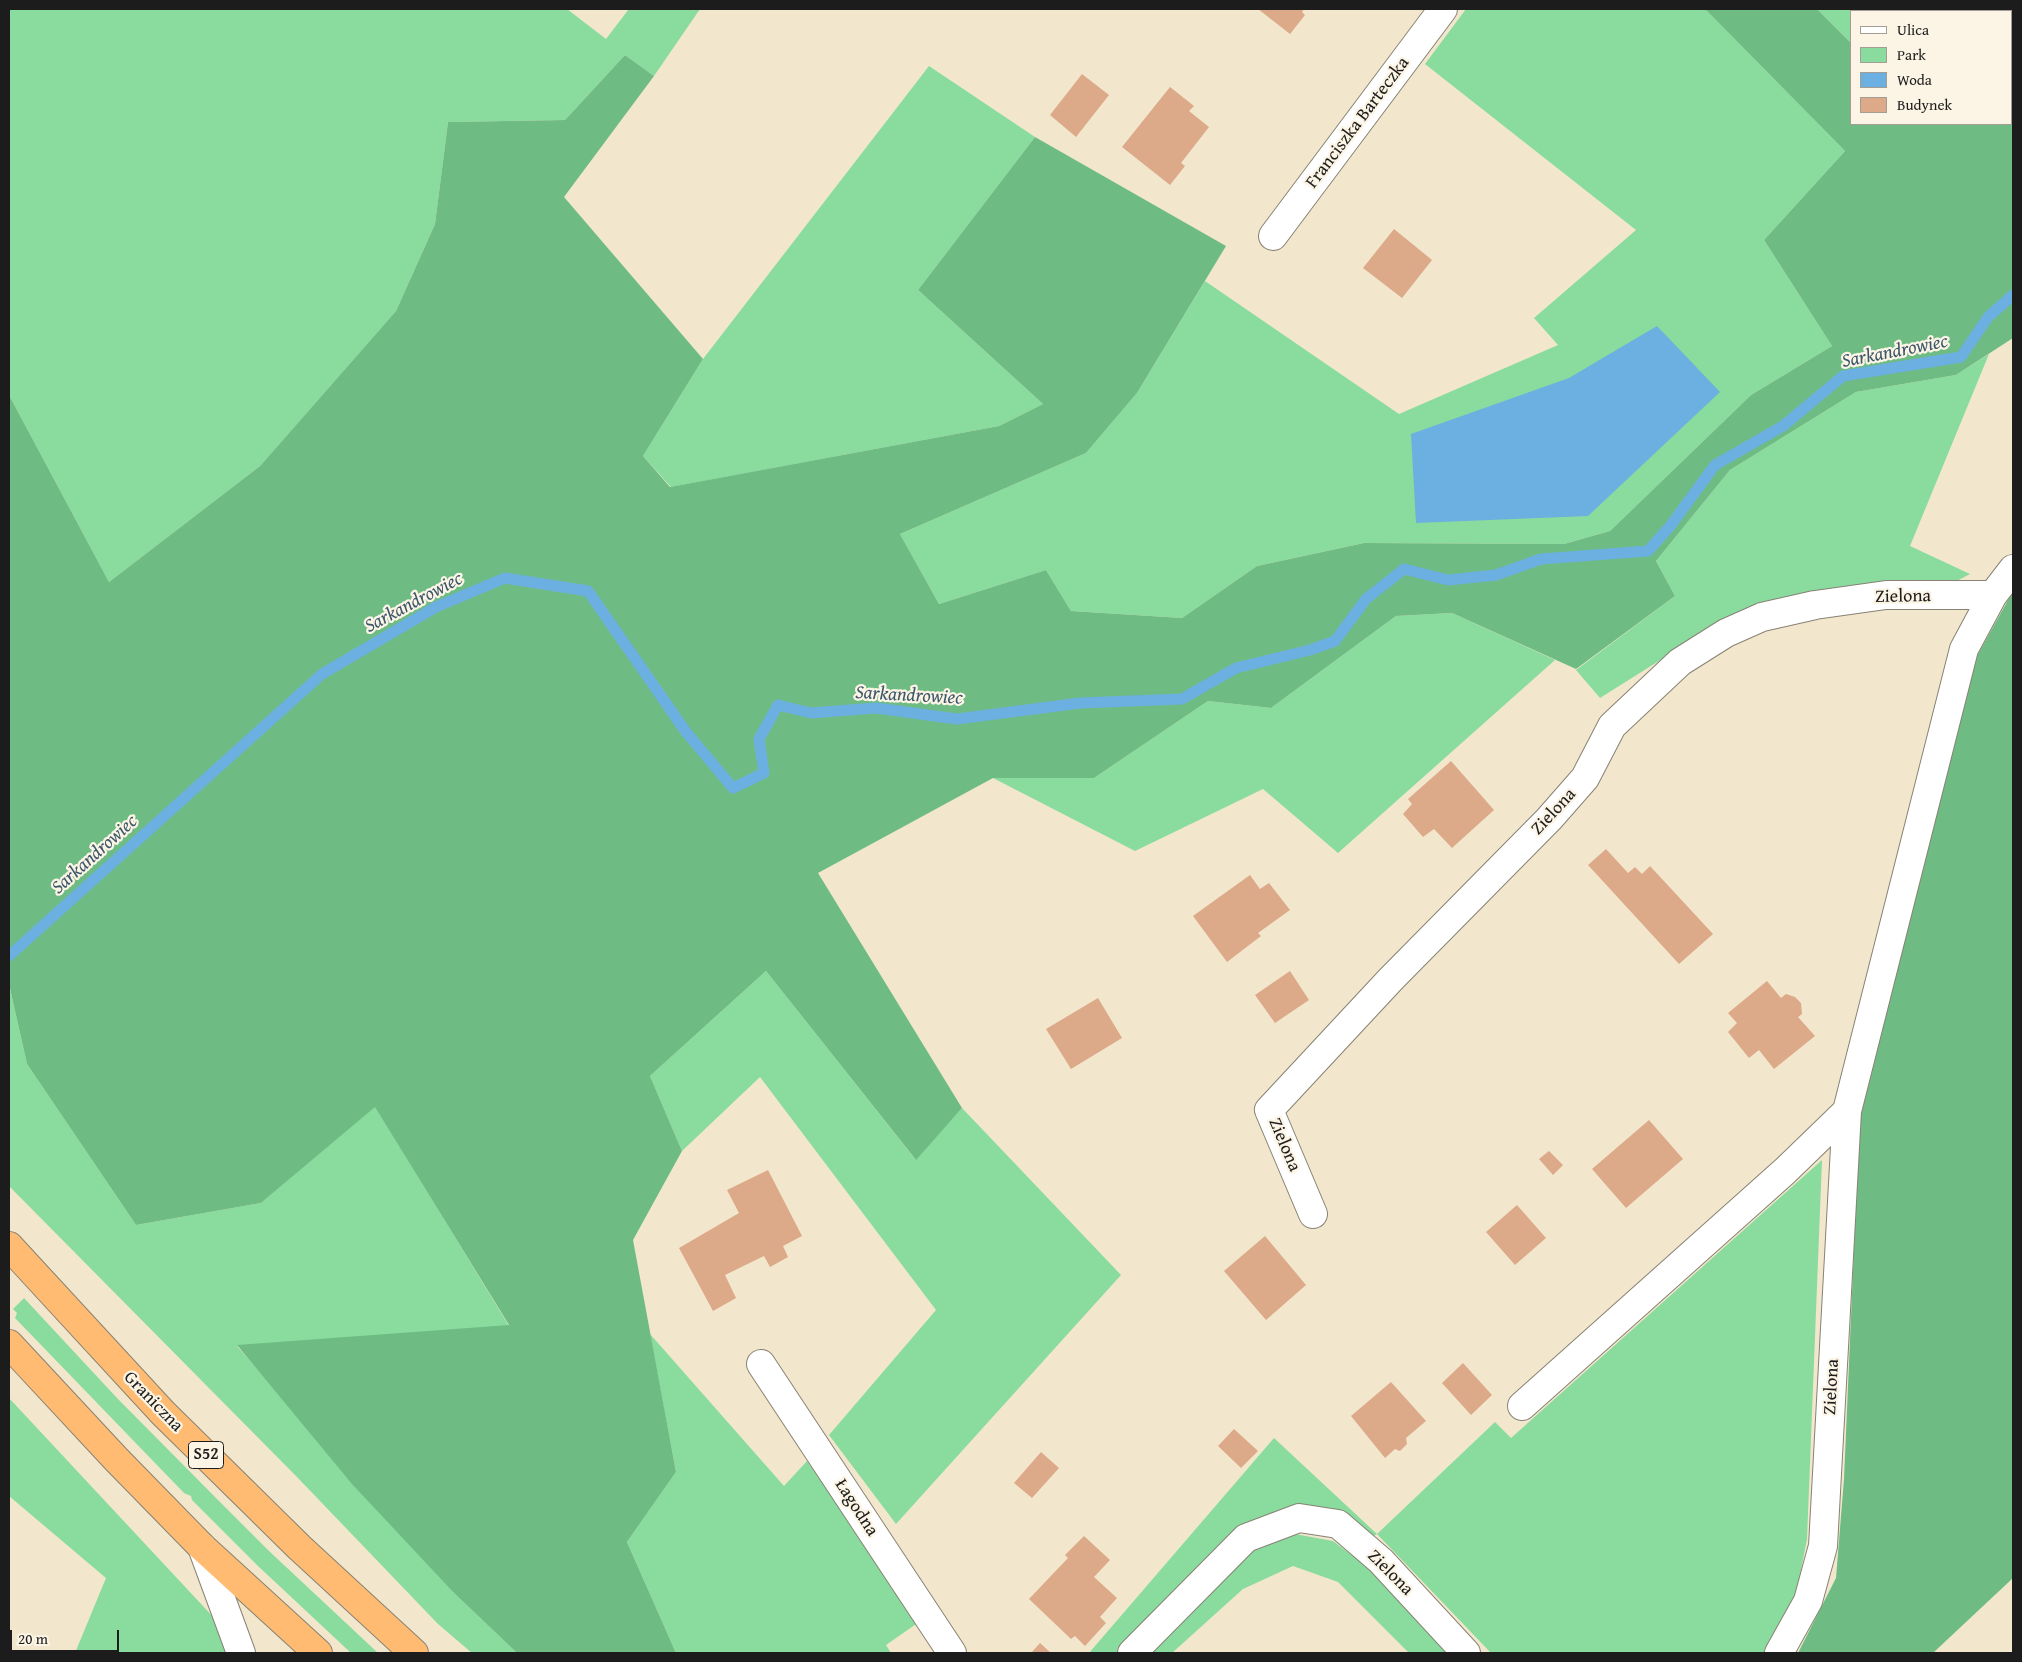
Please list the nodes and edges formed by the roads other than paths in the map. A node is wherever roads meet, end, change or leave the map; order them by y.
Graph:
1 (1443, 9) edge
2 (1273, 236) dead end
3 (2013, 569) edge
4 (1993, 595) junction
5 (1847, 1111) junction
6 (1313, 1214) dead end
7 (9, 1246) edge
8 (9, 1344) edge
9 (761, 1364) dead end
10 (1522, 1406) dead end
11 (202, 1547) junction
12 (241, 1653) edge
13 (318, 1653) edge
14 (414, 1653) edge
15 (952, 1653) edge
16 (1132, 1653) edge
17 (1466, 1653) edge
18 (1779, 1653) edge

1 - 2 street, Franciszka Barteczka
3 - 4 street, Zielona
4 - 5 street, Zielona
4 - 6 street, Zielona
5 - 10 street
5 - 18 street, Zielona
7 - 14 highway, Graniczna / S52
8 - 11 highway
9 - 15 street, Łagodna
11 - 12 street
11 - 13 highway
16 - 17 street, Zielona

